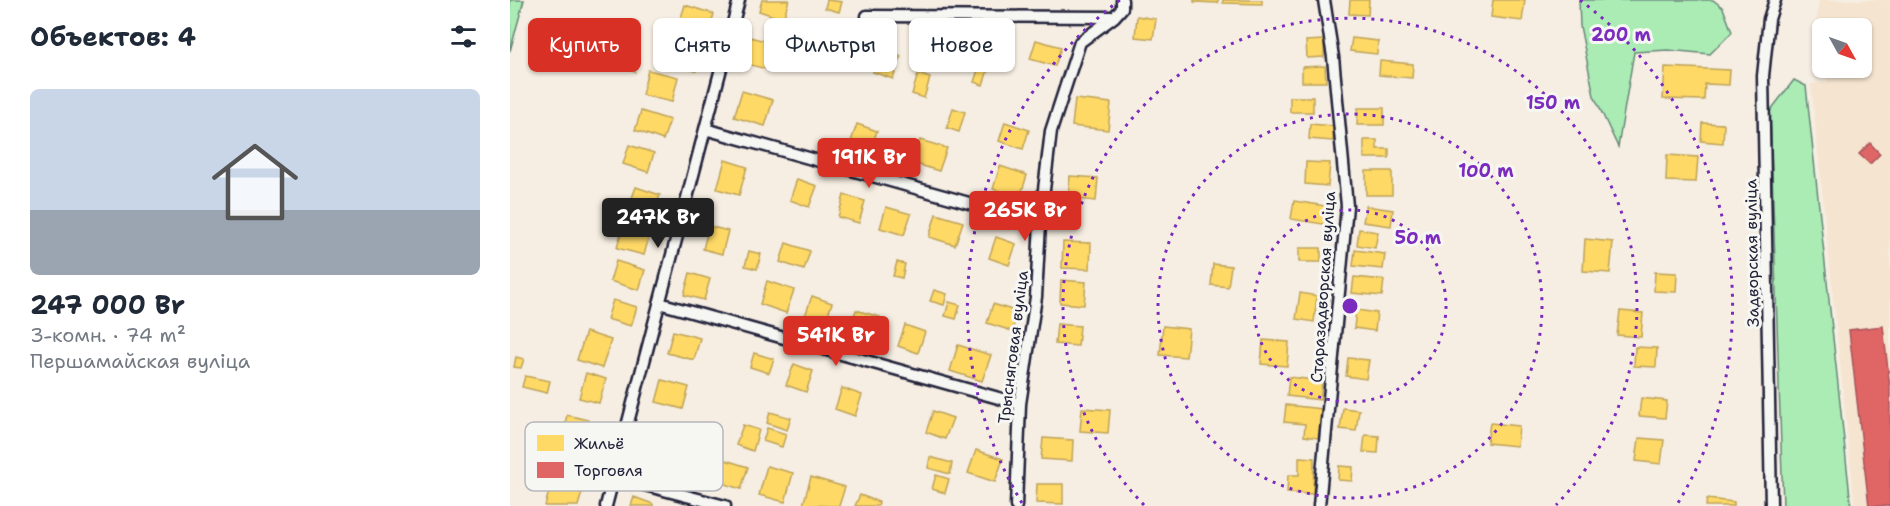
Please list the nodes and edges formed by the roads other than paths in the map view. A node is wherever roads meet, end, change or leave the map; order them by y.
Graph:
1 (739, 0) edge
2 (1122, 0) edge
3 (1324, 0) edge
4 (1775, 0) edge
5 (867, 16) dead end
6 (1114, 17) junction
7 (705, 129) junction
8 (1040, 223) junction
9 (659, 303) junction
10 (1020, 404) junction
11 (628, 422) edge
12 (610, 491) edge
13 (668, 491) edge
14 (606, 506) edge
15 (725, 506) edge
16 (1016, 506) edge
17 (1319, 506) edge
18 (1771, 506) edge

1 - 7 street
2 - 6 street, Трысняговая вуліца
3 - 17 street, Старазадворская вуліца
4 - 18 street, Задворская вуліца
5 - 6 street
6 - 8 street, Трысняговая вуліца
7 - 8 street
7 - 9 street
8 - 10 street, Трысняговая вуліца
9 - 10 street
9 - 11 street
10 - 16 street, Трысняговая вуліца
12 - 14 street
13 - 15 street

